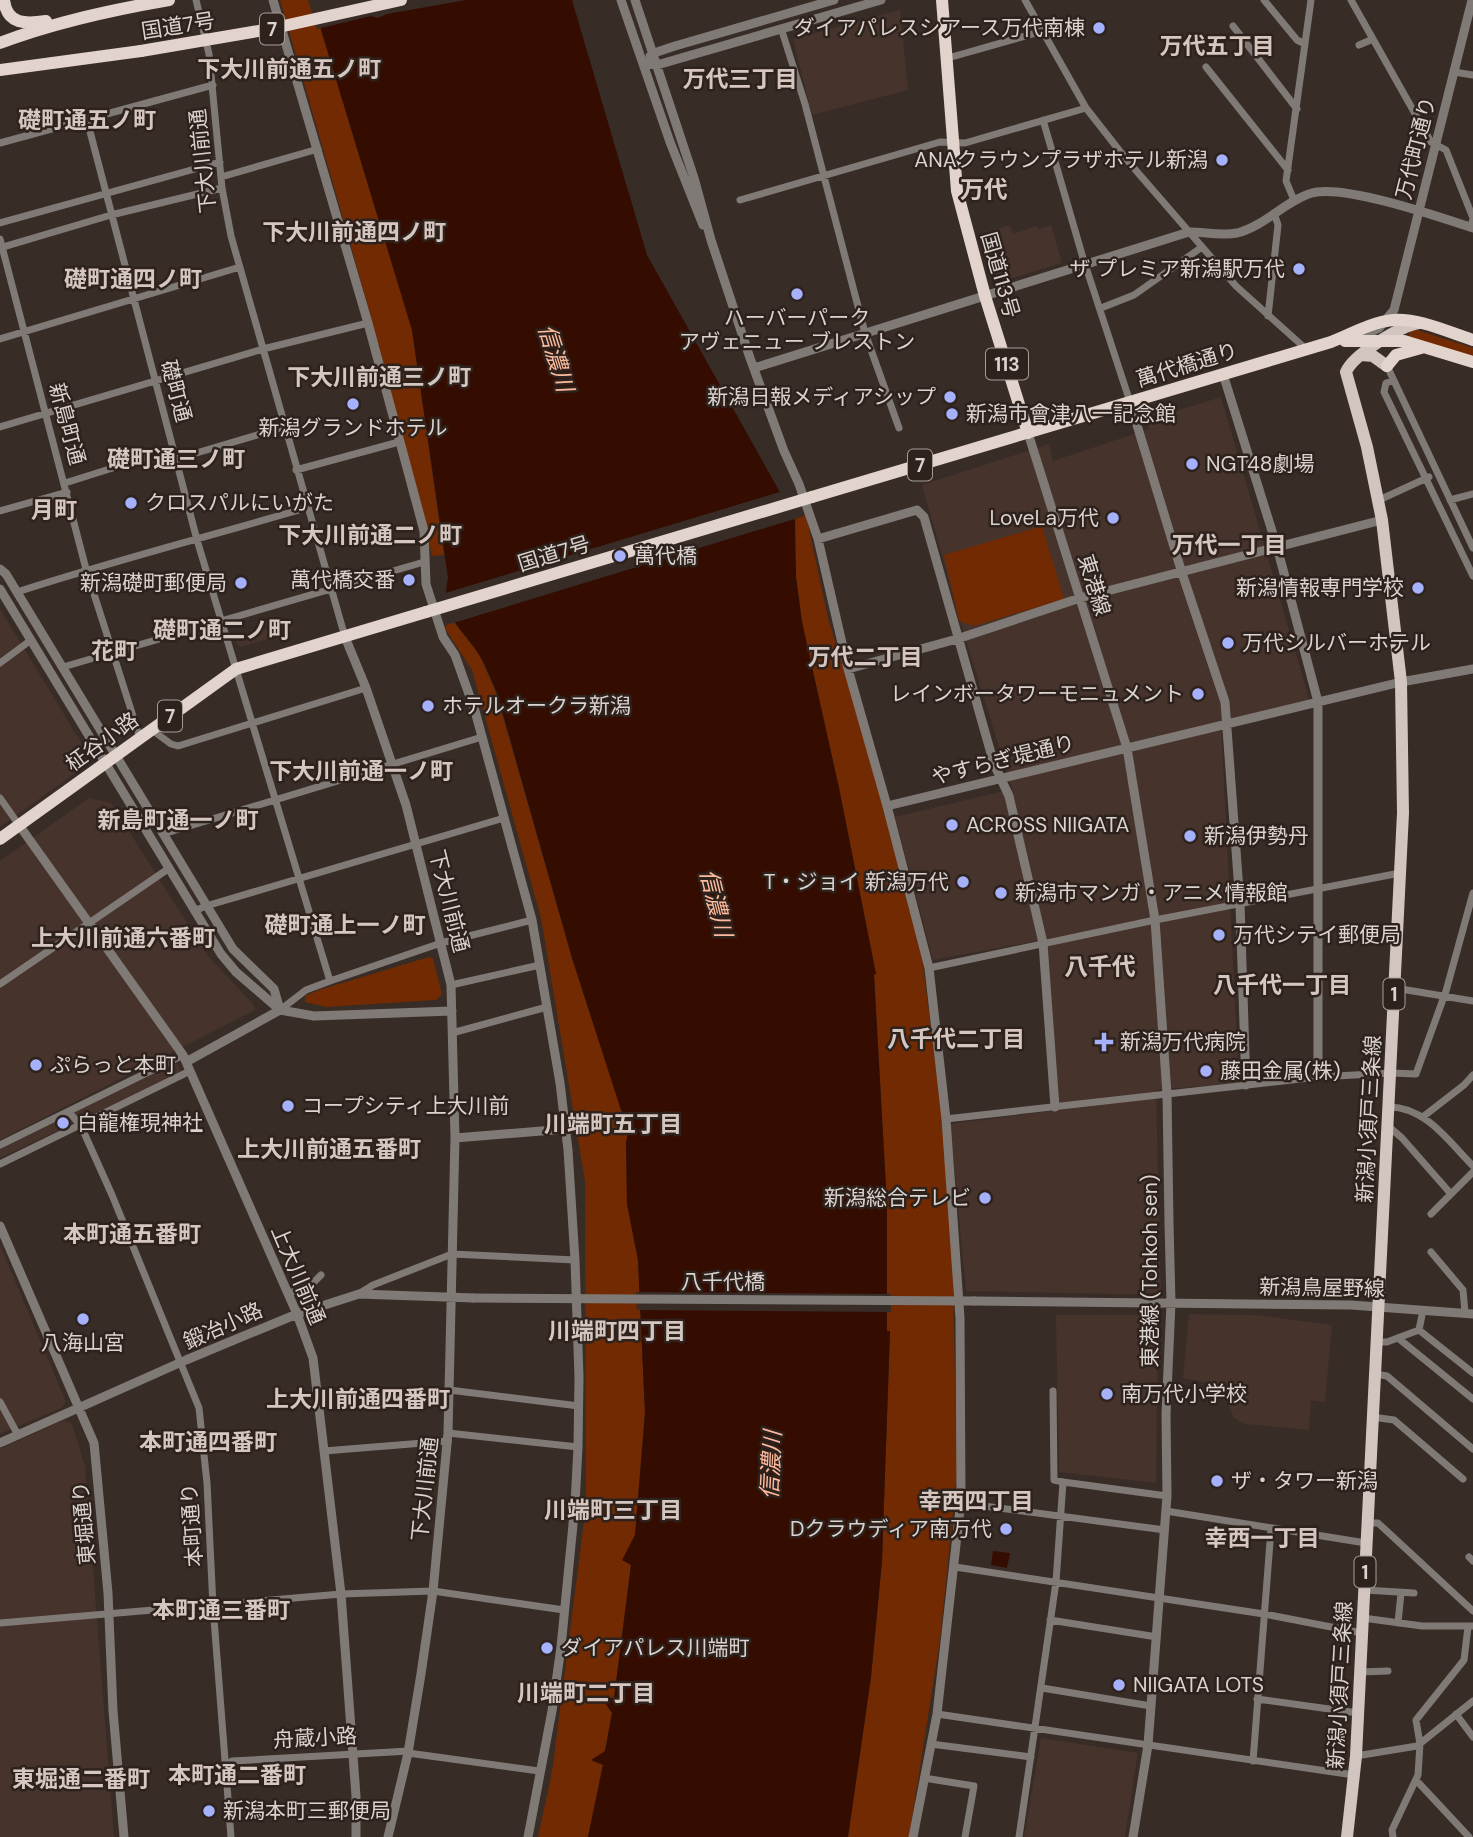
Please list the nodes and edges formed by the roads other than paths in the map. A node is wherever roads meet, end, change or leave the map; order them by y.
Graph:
1 (4, 0) edge
2 (169, 0) edge
3 (196, 0) edge
4 (273, 0) edge
5 (401, 0) edge
6 (621, 0) edge
7 (635, 0) edge
8 (834, 0) edge
9 (881, 0) edge
10 (942, 0) edge
11 (1025, 0) edge
12 (1264, 0) edge
13 (1311, 0) edge
14 (1351, 0) edge
15 (1472, 0) edge
16 (96, 14) junction
17 (1233, 26) dead end
18 (781, 28) junction
19 (1043, 31) junction
20 (1373, 39) junction
21 (0, 43) edge
22 (1305, 44) junction
23 (1359, 45) dead end
24 (654, 52) junction
25 (948, 58) junction
26 (643, 62) junction
27 (657, 65) junction
28 (1206, 67) dead end
29 (0, 70) edge
30 (1454, 72) junction
31 (1473, 75) edge
32 (213, 85) junction
33 (1086, 108) junction
34 (1297, 109) junction
35 (87, 120) junction
36 (1043, 120) junction
37 (952, 142) junction
38 (0, 143) edge
39 (1435, 144) junction
40 (318, 149) junction
41 (220, 162) junction
42 (1288, 170) junction
43 (825, 176) junction
44 (221, 177) junction
45 (222, 188) junction
46 (106, 193) junction
47 (740, 200) dead end
48 (1294, 200) junction
49 (1418, 211) junction
50 (1273, 213) junction
51 (111, 215) junction
52 (0, 223) edge
53 (1472, 223) edge
54 (1189, 232) junction
55 (711, 240) junction
56 (1, 245) edge
57 (1202, 247) junction
58 (1086, 264) junction
59 (240, 267) junction
60 (985, 296) junction
61 (133, 300) junction
62 (1395, 305) junction
63 (1101, 308) junction
64 (1268, 316) junction
65 (1386, 322) junction
66 (368, 323) junction
67 (1419, 323) junction
68 (1370, 326) junction
69 (23, 332) junction
70 (865, 333) junction
71 (0, 338) edge
72 (1384, 339) junction
73 (1355, 340) junction
74 (1473, 340) edge
75 (1331, 342) junction
76 (1425, 347) junction
77 (263, 349) junction
78 (1307, 349) junction
79 (1361, 355) junction
80 (1473, 362) edge
81 (1387, 366) junction
82 (754, 368) junction
83 (1223, 374) junction
84 (155, 381) junction
85 (1395, 383) junction
86 (1130, 402) junction
87 (46, 413) junction
88 (0, 426) edge
89 (284, 427) junction
90 (899, 428) dead end
91 (1028, 433) junction
92 (399, 442) junction
93 (173, 449) junction
94 (176, 459) junction
95 (296, 470) junction
96 (1437, 473) junction
97 (1426, 478) junction
98 (66, 488) junction
99 (1473, 494) edge
100 (812, 497) joint
101 (1379, 500) junction
102 (1452, 504) junction
103 (306, 508) junction
104 (0, 511) edge
105 (1443, 513) junction
106 (1382, 520) junction
107 (197, 540) junction
108 (818, 540) junction
109 (1277, 547) junction
110 (1473, 548) edge
111 (424, 562) junction
112 (0, 569) edge
113 (86, 569) junction
114 (1182, 573) junction
115 (1473, 576) edge
116 (0, 589) edge
117 (330, 589) junction
118 (17, 592) junction
119 (1080, 598) junction
120 (426, 612) joint
121 (222, 620) junction
122 (345, 637) junction
123 (957, 639) junction
124 (31, 640) junction
125 (112, 652) junction
126 (0, 663) edge
127 (63, 667) junction
128 (236, 669) junction
129 (848, 669) junction
130 (1473, 669) edge
131 (1401, 682) junction
132 (366, 688) junction
133 (1318, 702) junction
134 (252, 722) junction
135 (1227, 724) junction
136 (152, 730) junction
137 (482, 737) junction
138 (140, 738) junction
139 (1127, 748) junction
140 (116, 755) junction
141 (105, 763) junction
142 (393, 764) junction
143 (1000, 779) junction
144 (0, 798) edge
145 (276, 800) junction
146 (887, 806) junction
147 (505, 818) junction
148 (19, 825) junction
149 (163, 834) junction
150 (0, 838) edge
151 (416, 844) junction
152 (168, 869) junction
153 (1400, 873) junction
154 (299, 878) junction
155 (1320, 888) junction
156 (1473, 893) edge
157 (1240, 904) junction
158 (206, 906) junction
159 (194, 911) junction
160 (532, 920) junction
161 (1155, 920) junction
162 (90, 923) junction
163 (441, 943) junction
164 (1043, 943) junction
165 (540, 965) junction
166 (929, 968) junction
167 (330, 981) junction
168 (0, 984) edge
169 (451, 985) junction
170 (1395, 988) junction
171 (1444, 995) junction
172 (1473, 1001) edge
173 (547, 1007) junction
174 (280, 1010) junction
175 (452, 1011) junction
176 (452, 1033) junction
177 (186, 1063) junction
178 (1391, 1073) junction
179 (1473, 1075) edge
180 (1318, 1077) junction
181 (1246, 1085) junction
182 (1167, 1094) junction
183 (1055, 1107) junction
184 (1389, 1107) junction
185 (69, 1112) junction
186 (1424, 1116) junction
187 (946, 1119) junction
188 (81, 1126) junction
189 (1388, 1126) junction
190 (566, 1129) junction
191 (454, 1138) junction
192 (0, 1145) edge
193 (0, 1164) edge
194 (1473, 1166) edge
195 (1473, 1171) edge
196 (1451, 1194) junction
197 (1431, 1214) dead end
198 (0, 1226) edge
199 (1431, 1252) dead end
200 (452, 1254) junction
201 (575, 1260) junction
202 (321, 1275) dead end
203 (288, 1294) junction
204 (359, 1294) junction
205 (452, 1297) junction
206 (473, 1298) joint
207 (1171, 1303) junction
208 (1379, 1306) junction
209 (1423, 1310) junction
210 (297, 1314) junction
211 (1469, 1314) edge
212 (1419, 1330) junction
213 (1398, 1338) junction
214 (1377, 1342) junction
215 (183, 1363) junction
216 (1473, 1373) edge
217 (1375, 1374) junction
218 (450, 1390) junction
219 (1053, 1391) dead end
220 (1473, 1399) edge
221 (0, 1402) edge
222 (579, 1406) junction
223 (79, 1408) junction
224 (1372, 1417) junction
225 (18, 1435) junction
226 (448, 1437) junction
227 (0, 1443) edge
228 (578, 1447) junction
229 (1473, 1449) edge
230 (324, 1451) junction
231 (1463, 1479) dead end
232 (1063, 1482) junction
233 (1167, 1496) junction
234 (961, 1503) junction
235 (1166, 1511) junction
236 (1062, 1516) junction
237 (1367, 1523) junction
238 (1271, 1529) junction
239 (1165, 1530) junction
240 (1366, 1543) junction
241 (955, 1567) junction
242 (1056, 1582) junction
243 (1365, 1590) junction
244 (433, 1591) junction
245 (1401, 1593) junction
246 (1413, 1593) dead end
247 (341, 1594) junction
248 (1159, 1598) junction
249 (213, 1606) junction
250 (564, 1610) junction
251 (1473, 1611) edge
252 (108, 1614) junction
253 (1264, 1614) junction
254 (1363, 1618) junction
255 (1050, 1620) junction
256 (0, 1623) edge
257 (1398, 1623) junction
258 (1471, 1627) edge
259 (1362, 1633) junction
260 (1157, 1637) junction
261 (1388, 1671) dead end
262 (1360, 1672) junction
263 (1042, 1688) junction
264 (1257, 1699) junction
265 (1473, 1701) edge
266 (1151, 1706) junction
267 (1358, 1713) junction
268 (937, 1714) junction
269 (1456, 1714) junction
270 (1036, 1728) junction
271 (1473, 1737) edge
272 (931, 1744) junction
273 (1420, 1744) junction
274 (1149, 1745) junction
275 (353, 1752) junction
276 (408, 1752) junction
277 (1356, 1756) junction
278 (1031, 1757) junction
279 (1253, 1760) junction
280 (225, 1765) junction
281 (539, 1771) junction
282 (1354, 1775) junction
283 (924, 1778) junction
284 (1416, 1780) junction
285 (1395, 1836) edge
286 (124, 1837) edge
287 (231, 1837) edge
288 (356, 1837) edge
289 (388, 1837) edge
290 (528, 1837) edge
291 (916, 1837) edge
292 (965, 1837) edge
293 (1019, 1837) edge
294 (1133, 1837) edge
295 (1347, 1837) edge
296 (1469, 1837) edge

1 - 16 highway
2 - 16 highway, 国道7号
3 - 32 street, 下大川前通
4 - 40 street
5 - 29 highway, 国道7号 / 7, bridge
6 - 26 street
7 - 24 street
8 - 24 street
9 - 18 street
10 - 25 highway, 国道113号 / 113
11 - 19 street
12 - 22 street
13 - 22 street
14 - 20 street
15 - 30 street, 万代町通り
16 - 21 highway, 国道7号
17 - 34 street
18 - 27 street
18 - 43 street
19 - 25 street
19 - 33 street
20 - 23 street
20 - 39 street
22 - 34 street
24 - 26 street
24 - 27 street
25 - 37 highway, 国道113号 / 113
26 - 27 street
26 - 55 street
27 - 55 street
28 - 42 street
30 - 31 street
30 - 39 street, 万代町通り
32 - 35 street
32 - 41 street, 下大川前通
33 - 36 street
33 - 54 street
34 - 42 street
35 - 38 street
35 - 46 street, 礎町通
36 - 37 street
36 - 58 street
37 - 43 street
37 - 60 highway, 国道113号 / 113
39 - 49 street, 万代町通り
39 - 53 street
40 - 44 street
40 - 66 street
41 - 44 street, 下大川前通
41 - 46 street
42 - 48 street
43 - 47 street
43 - 70 street
44 - 45 street, 下大川前通
45 - 51 street
45 - 59 street, 下大川前通
46 - 51 street, 礎町通
46 - 52 street
48 - 49 street
48 - 50 street
49 - 53 street
49 - 62 street, 万代町通り
50 - 54 street
50 - 64 street
51 - 56 street
51 - 61 street, 礎町通
54 - 57 street
54 - 58 street
55 - 82 street
56 - 69 street, 新島町通
57 - 63 street
57 - 64 street
58 - 60 street
58 - 63 street
59 - 61 street
59 - 77 street, 下大川前通
60 - 70 street
60 - 91 highway, 国道113号 / 113
61 - 69 street
61 - 84 street, 礎町通
62 - 65 street, 万代町通り
62 - 67 street
62 - 68 street
63 - 86 street
64 - 78 street
65 - 67 highway, 7
65 - 68 highway, 萬代橋通り / 7
65 - 73 street
66 - 77 street
66 - 92 street
67 - 72 main road
67 - 74 highway, 7
68 - 75 highway, 萬代橋通り / 7
69 - 71 street
69 - 87 street, 新島町通
70 - 82 street
70 - 90 street
72 - 73 highway, 萬代橋通り / 7
72 - 76 highway, 7
72 - 79 main road
73 - 75 highway, 萬代橋通り / 7
75 - 78 highway, 萬代橋通り / 7
76 - 80 highway, 7
76 - 81 highway
77 - 84 street
77 - 89 street, 下大川前通
78 - 83 highway, 萬代橋通り / 7
79 - 81 main road
79 - 101 main road, 新潟小須戸三条線 / 1
81 - 85 street
82 - 108 street
83 - 86 highway, 萬代橋通り / 7
83 - 109 street
84 - 87 street
84 - 93 street, 礎町通
85 - 96 street
85 - 97 street
86 - 91 highway, 萬代橋通り / 7
86 - 114 street
87 - 88 street
87 - 98 street, 新島町通
89 - 94 street
89 - 95 street, 下大川前通
91 - 100 highway, 萬代橋通り / 7
91 - 119 street, 東港線
92 - 95 street
92 - 111 street
93 - 94 street, 礎町通
93 - 98 street
94 - 107 street, 礎町通
95 - 103 street, 下大川前通
96 - 97 street
96 - 102 street
97 - 101 street
97 - 105 street
98 - 104 street
98 - 113 street, 新島町通
99 - 102 street
100 - 120 highway, 国道7号 / 7, bridge
101 - 106 main road, 新潟小須戸三条線 / 1
102 - 105 street
102 - 110 street
103 - 107 street
103 - 117 street, 下大川前通
105 - 115 street
106 - 109 street
106 - 131 main road, 新潟小須戸三条線 / 1
107 - 113 street
107 - 121 street, 礎町通
108 - 123 street
108 - 129 street
109 - 114 street
109 - 133 street
111 - 117 street
111 - 137 street
112 - 118 street
113 - 118 street
113 - 125 street, 新島町通
114 - 119 street
114 - 135 street
116 - 124 street
117 - 121 street
117 - 122 street, 下大川前通
118 - 127 street
119 - 123 street
119 - 139 street, 東港線
120 - 122 highway, 柾谷小路 / 7
121 - 125 street
121 - 128 street, 礎町通
122 - 128 highway, 柾谷小路 / 7
122 - 132 street, 下大川前通
123 - 129 street
123 - 143 street
124 - 126 street
124 - 141 street
125 - 127 street
125 - 138 street, 新島町通
127 - 140 street
128 - 134 street, 礎町通
128 - 136 highway, 柾谷小路 / 7
129 - 146 street
130 - 131 street, やすらぎ堤通り
131 - 133 street, やすらぎ堤通り
131 - 153 main road, 新潟小須戸三条線 / 1
132 - 134 street
132 - 142 street, 下大川前通
133 - 135 street, やすらぎ堤通り
133 - 155 street
134 - 136 street
134 - 145 street, 礎町通
135 - 139 street, やすらぎ堤通り
135 - 157 street
136 - 138 highway, 柾谷小路 / 7
137 - 142 street
137 - 147 street
138 - 140 highway, 柾谷小路 / 7
139 - 143 street, やすらぎ堤通り
139 - 161 street, 東港線 (Tohkoh sen)
140 - 141 highway, 柾谷小路 / 7
140 - 149 street
141 - 148 highway, 柾谷小路 / 7
141 - 152 street
142 - 145 street
142 - 151 street, 下大川前通
143 - 146 street, やすらぎ堤通り
143 - 164 street
144 - 148 street, 上大川前通
145 - 149 street
145 - 154 street, 礎町通
146 - 166 street
147 - 151 street
147 - 160 street
148 - 150 highway, 柾谷小路 / 7
148 - 162 street, 上大川前通
149 - 158 street
151 - 154 street
151 - 163 street, 下大川前通
152 - 159 street
152 - 162 street
153 - 155 street
153 - 170 main road, 新潟小須戸三条線 / 1
154 - 158 street
154 - 167 street, 礎町通
155 - 157 street
155 - 180 street
156 - 171 street
157 - 161 street
157 - 181 street
158 - 159 street
158 - 174 street
159 - 174 street
160 - 163 street
160 - 165 street
161 - 164 street
161 - 182 street, 東港線 (Tohkoh sen)
162 - 168 street
162 - 177 street, 上大川前通
163 - 167 street
163 - 169 street, 下大川前通
164 - 166 street
164 - 183 street
165 - 169 street
165 - 173 street
166 - 187 street
167 - 174 street
169 - 175 street, 下大川前通
170 - 171 street
170 - 178 main road, 新潟小須戸三条線 / 1
171 - 172 street
171 - 178 street
173 - 176 street
173 - 190 street
174 - 175 street
174 - 177 street
175 - 176 street, 下大川前通
176 - 191 street, 下大川前通
177 - 185 street
177 - 188 street
177 - 203 street, 上大川前通
178 - 180 street
178 - 184 main road, 新潟小須戸三条線 / 1
179 - 186 street
180 - 181 street
181 - 182 street
182 - 183 street
182 - 207 street, 東港線 (Tohkoh sen)
183 - 187 street
184 - 186 street
184 - 189 main road, 新潟小須戸三条線 / 1
185 - 188 street, 本町通り
185 - 192 street
186 - 194 street
187 - 234 street
188 - 193 street
188 - 215 street, 本町通り
189 - 196 street
189 - 208 main road, 新潟小須戸三条線 / 1
190 - 191 street
190 - 201 street
191 - 200 street, 下大川前通
195 - 196 street
196 - 197 street
198 - 223 street, 東堀通り
199 - 211 street
200 - 201 street
200 - 204 street
200 - 205 street, 下大川前通
201 - 222 street
202 - 203 street
203 - 210 street, 上大川前通
204 - 205 street, 鍛冶小路
204 - 210 street, 鍛冶小路
205 - 206 street, 鍛冶小路
205 - 218 street, 下大川前通
206 - 207 street, 八千代橋, bridge
207 - 208 street, 新潟鳥屋野線
207 - 233 street, 東港線 (Tohkoh sen)
208 - 209 street, 新潟鳥屋野線
208 - 214 main road, 新潟小須戸三条線 / 1
209 - 211 street, 新潟鳥屋野線
209 - 212 street
210 - 215 street, 鍛冶小路
210 - 230 street, 上大川前通
212 - 213 street
212 - 216 street
213 - 214 street
213 - 220 street
214 - 217 main road, 新潟小須戸三条線 / 1
215 - 223 street, 鍛冶小路
215 - 249 street, 本町通り
217 - 224 main road, 新潟小須戸三条線 / 1
217 - 229 street
218 - 222 street
218 - 226 street, 下大川前通
219 - 232 street
221 - 225 street
222 - 228 street
223 - 225 street, 鍛冶小路
223 - 252 street, 東堀通り
224 - 231 street
224 - 237 main road, 新潟小須戸三条線 / 1
225 - 227 street, 鍛冶小路
226 - 228 street
226 - 230 street
226 - 244 street, 下大川前通
228 - 250 street
230 - 247 street, 上大川前通
232 - 233 street
232 - 236 street
233 - 235 street, 東港線 (Tohkoh sen)
234 - 236 street
234 - 241 street
235 - 238 street
235 - 239 street, 東港線 (Tohkoh sen)
236 - 239 street
236 - 242 street
237 - 240 main road, 新潟小須戸三条線 / 1
237 - 251 street
238 - 240 street
238 - 253 street
239 - 248 street, 東港線 (Tohkoh sen)
240 - 243 main road, 新潟小須戸三条線 / 1
241 - 242 street
241 - 268 street
242 - 248 street
242 - 255 street
243 - 245 street
243 - 254 main road, 新潟小須戸三条線 / 1
244 - 247 street
244 - 250 street
244 - 276 street, 下大川前通
245 - 246 street
245 - 257 street
247 - 249 street
247 - 275 street, 上大川前通
248 - 253 street
248 - 260 street, 東港線 (Tohkoh sen)
249 - 252 street
249 - 280 street, 本町通り
250 - 281 street
252 - 256 street
252 - 286 street, 東堀通り
253 - 259 street
253 - 264 street
254 - 257 street
254 - 259 main road, 新潟小須戸三条線 / 1
255 - 260 street
255 - 263 street
257 - 258 street
258 - 273 street
259 - 262 main road, 新潟小須戸三条線 / 1
260 - 266 street, 東港線 (Tohkoh sen)
261 - 262 street
262 - 267 main road, 新潟小須戸三条線 / 1
263 - 266 street
263 - 270 street
264 - 267 street
264 - 279 street
265 - 269 street
266 - 274 street, 東港線 (Tohkoh sen)
267 - 277 main road, 新潟小須戸三条線 / 1
268 - 270 street
268 - 272 street
269 - 271 street
269 - 273 street
270 - 274 street
270 - 278 street
272 - 278 street
272 - 283 street
273 - 277 street
273 - 284 street
274 - 279 street
274 - 294 street, 東港線 (Tohkoh sen)
275 - 276 street, 舟蔵小路
275 - 280 street, 舟蔵小路
275 - 288 street, 上大川前通
276 - 281 street, 舟蔵小路
276 - 289 street, 下大川前通
277 - 282 main road, 新潟小須戸三条線 / 1
278 - 293 street
279 - 282 street
280 - 287 street, 本町通り
281 - 290 street
282 - 295 main road, 新潟小須戸三条線 / 1
283 - 291 street
283 - 292 street
284 - 285 street
284 - 296 street

